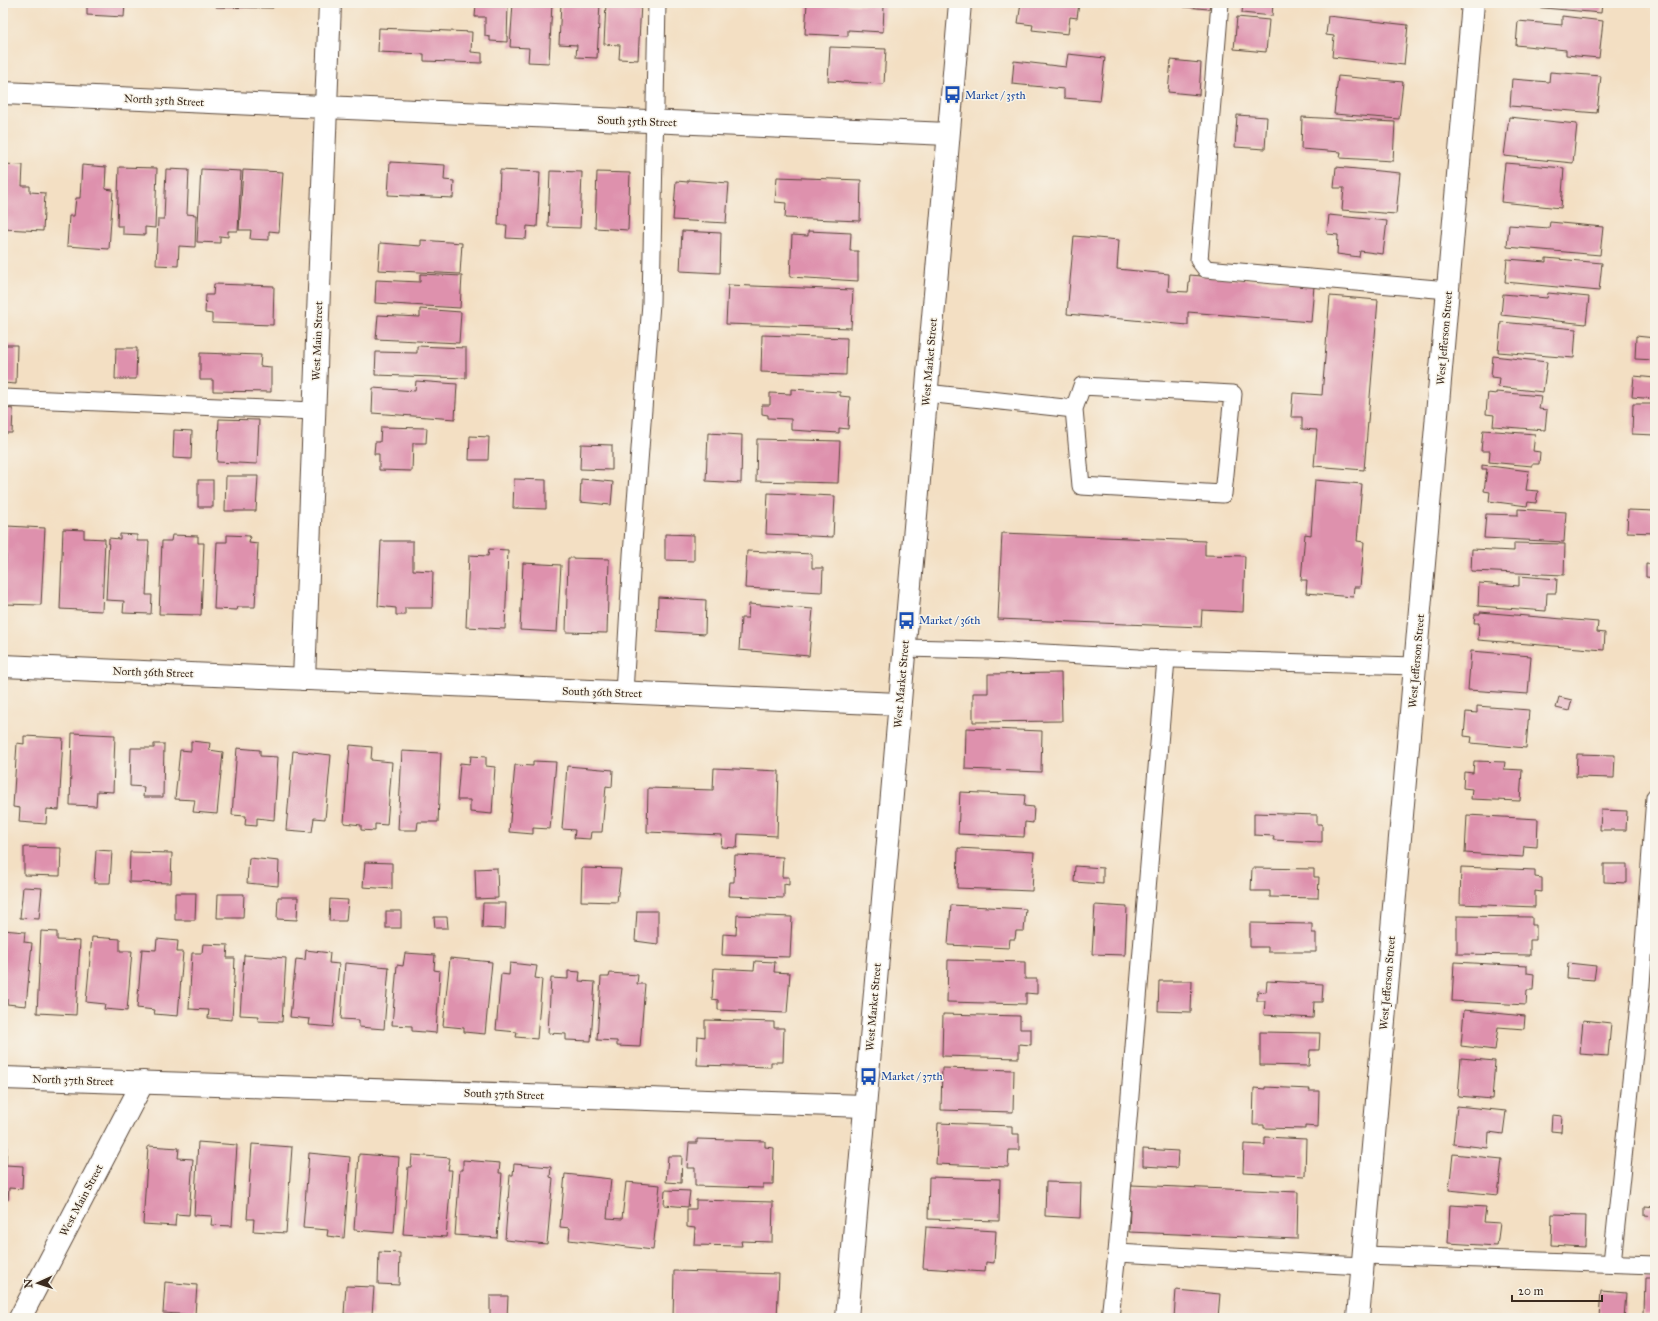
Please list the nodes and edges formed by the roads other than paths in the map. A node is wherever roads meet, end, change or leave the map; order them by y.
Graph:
1 (330, 3) edge
2 (657, 3) edge
3 (960, 3) edge
4 (1220, 3) edge
5 (1473, 3) edge
6 (3, 93) edge
7 (326, 107) junction
8 (655, 122) junction
9 (948, 134) junction
10 (1448, 290) junction
11 (926, 393) junction
12 (3, 398) edge
13 (1074, 409) junction
14 (314, 411) junction
15 (904, 648) junction
16 (1166, 659) junction
17 (3, 666) edge
18 (1415, 666) junction
19 (304, 679) junction
20 (624, 693) junction
21 (899, 704) junction
22 (1655, 797) edge
23 (3, 1078) edge
24 (143, 1082) junction
25 (865, 1106) junction
26 (1117, 1253) junction
27 (1363, 1261) junction
28 (1612, 1264) junction
29 (1655, 1265) edge
30 (20, 1318) edge
31 (847, 1318) edge
32 (1110, 1318) edge
33 (1358, 1318) edge

1 - 7 street, West Main Street
2 - 8 lane
3 - 9 street, West Market Street
4 - 10 lane
5 - 10 street, West Jefferson Street
6 - 7 street, North 35th Street
7 - 8 street, South 35th Street
7 - 14 street, West Main Street
8 - 9 street, South 35th Street
8 - 20 lane
9 - 11 street, West Market Street
10 - 18 street, West Jefferson Street
11 - 13 lane
11 - 15 street, West Market Street
12 - 14 lane
13 - 13 lane
14 - 19 street, West Main Street
15 - 16 lane
15 - 21 street, West Market Street
16 - 18 lane
16 - 26 lane
17 - 19 street, North 36th Street
18 - 27 street, West Jefferson Street
19 - 20 street, South 36th Street
20 - 21 street, South 36th Street
21 - 25 street, West Market Street
22 - 28 lane
23 - 24 street, North 37th Street
24 - 25 street, South 37th Street
24 - 30 street, West Main Street
25 - 31 street, West Market Street
26 - 27 lane
26 - 32 lane
27 - 28 lane
27 - 33 street, West Jefferson Street
28 - 29 lane

